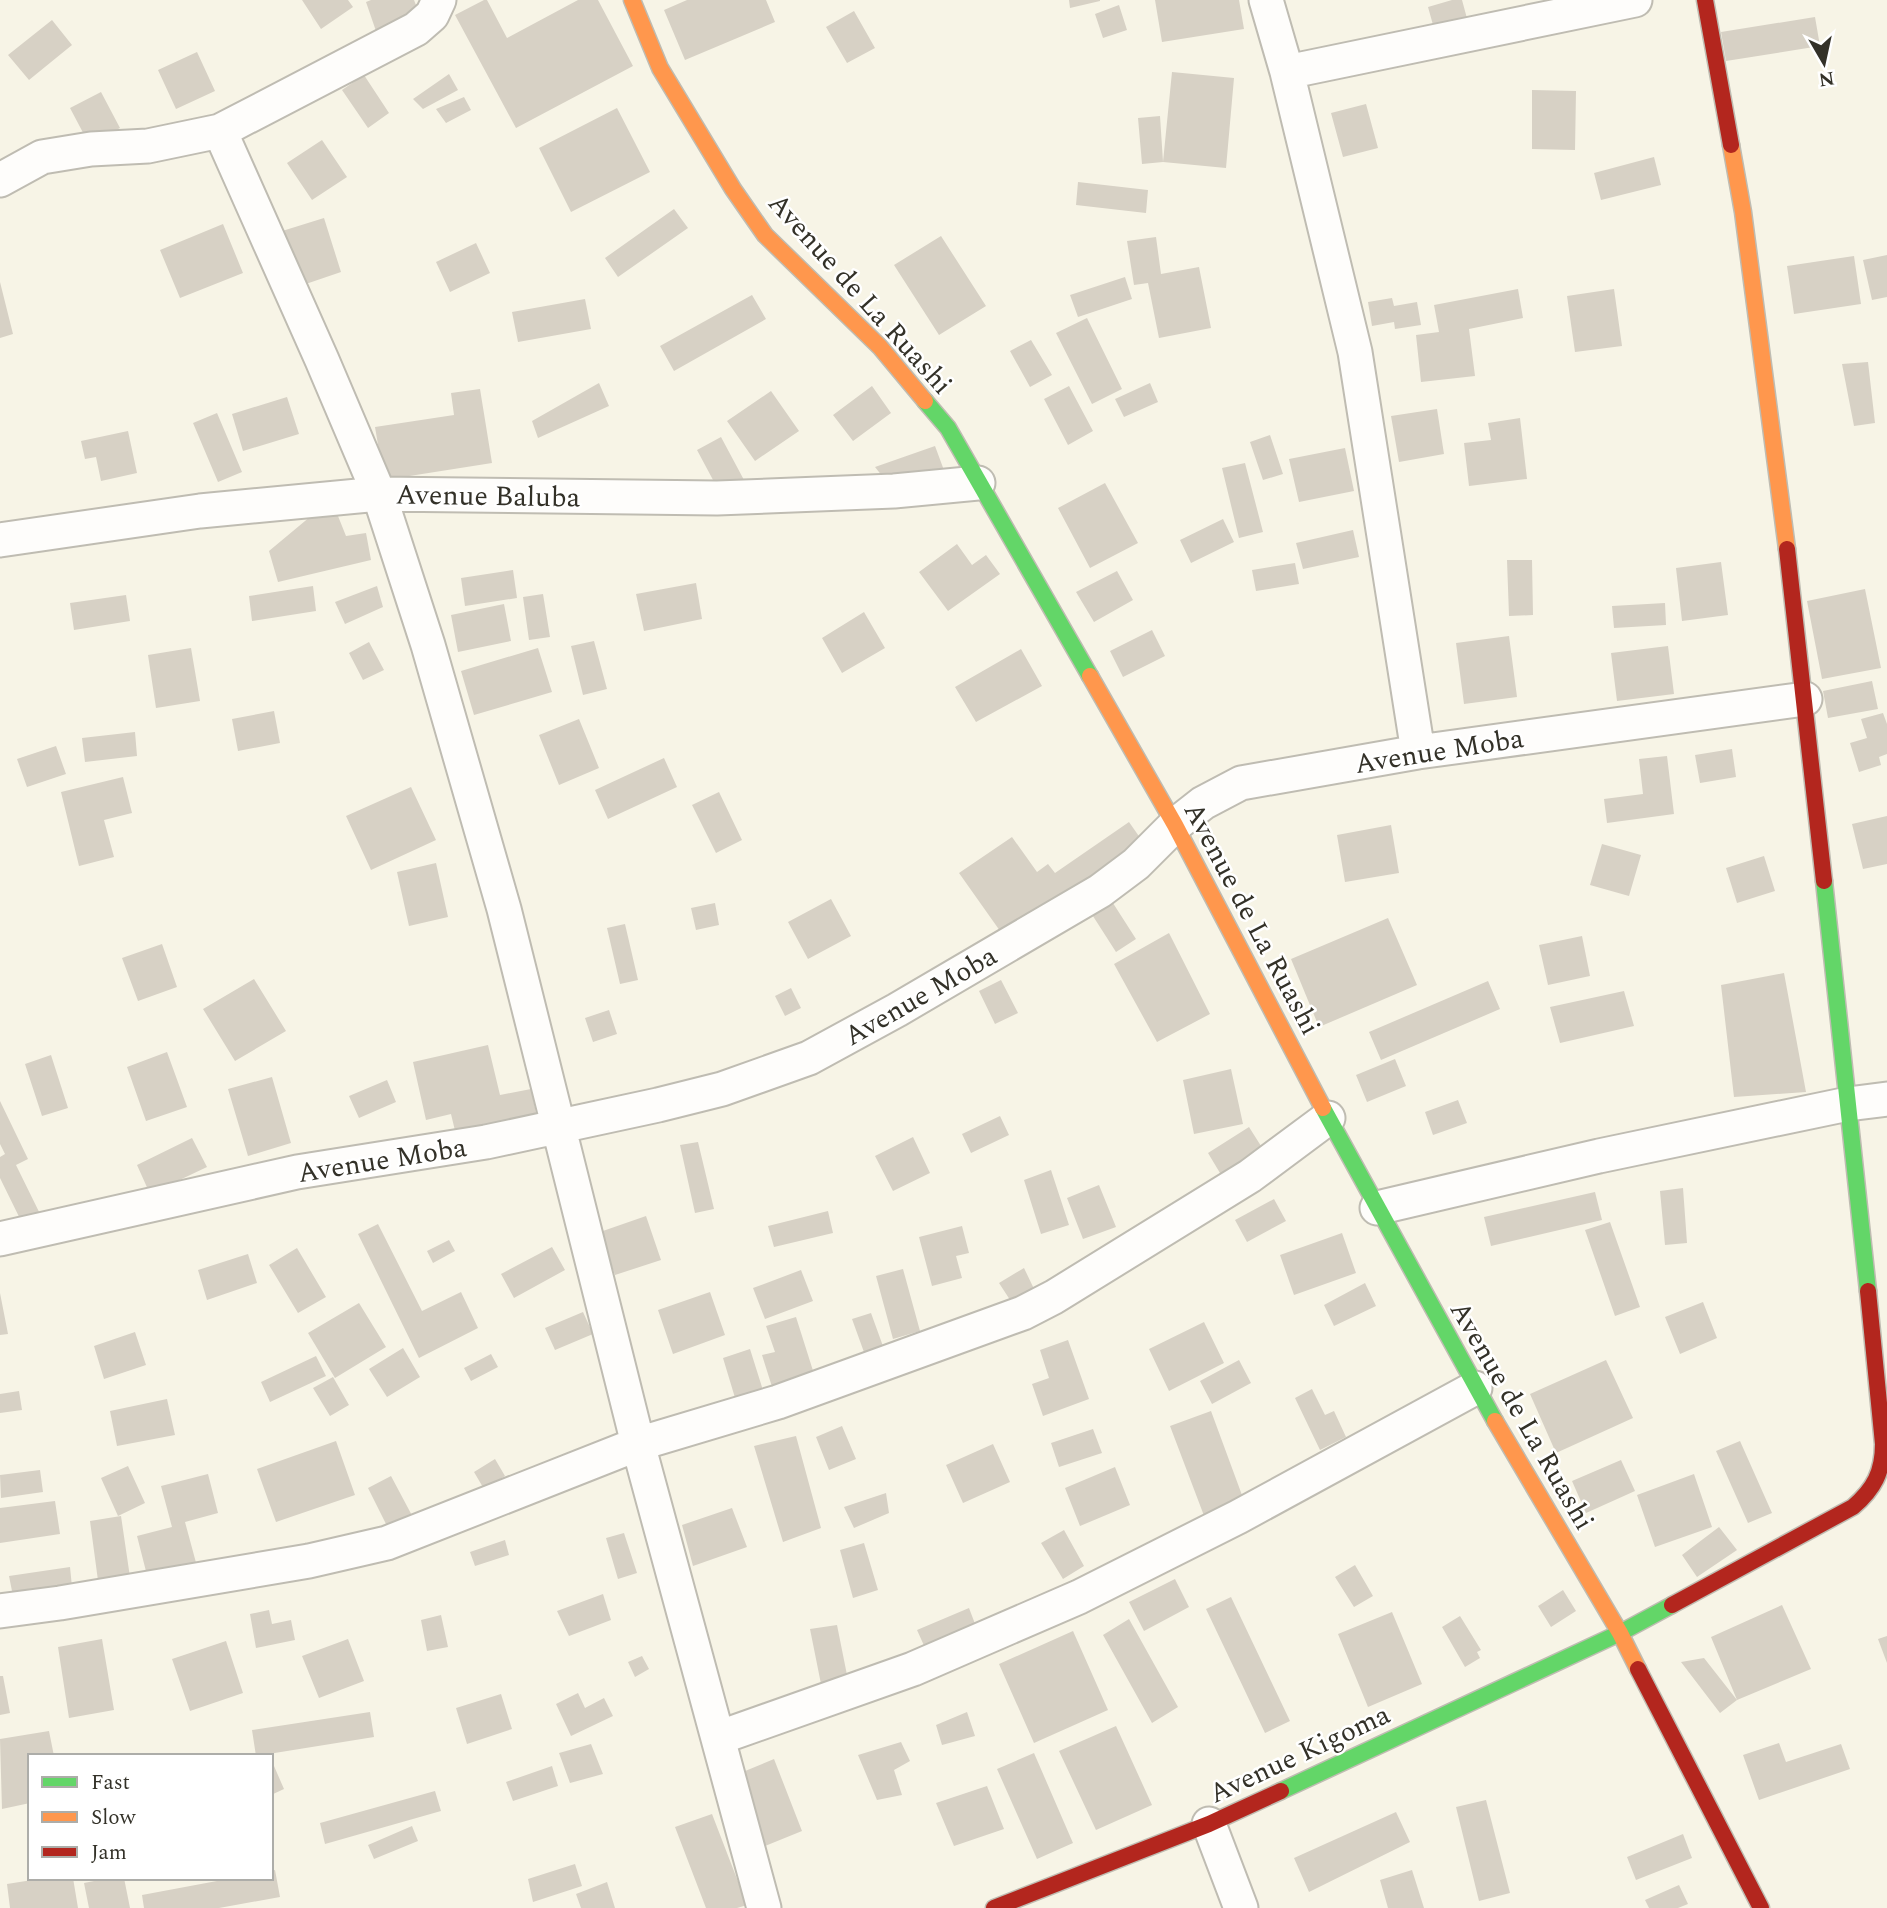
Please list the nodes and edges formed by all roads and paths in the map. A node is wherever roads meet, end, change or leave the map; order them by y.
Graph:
1 (439, 0) edge
2 (632, 0) edge
3 (1266, 0) edge
4 (1635, 0) edge
5 (1705, 0) edge
6 (1287, 72) junction
7 (219, 131) junction
8 (0, 180) edge
9 (978, 483) junction
10 (379, 494) junction
11 (0, 540) edge
12 (1805, 699) junction
13 (1418, 752) junction
14 (1175, 825) junction
15 (1887, 1099) edge
16 (1848, 1104) junction
17 (1328, 1118) junction
18 (560, 1127) junction
19 (1377, 1208) junction
20 (0, 1239) edge
21 (1475, 1388) junction
22 (1884, 1415) edge
23 (638, 1444) junction
24 (0, 1611) edge
25 (1620, 1633) junction
26 (718, 1738) junction
27 (1209, 1824) junction
28 (764, 1908) edge
29 (994, 1908) edge
30 (1241, 1908) edge
31 (1762, 1908) edge

1 - 7 street
2 - 9 street, Avenue de La Ruashi
3 - 6 street
4 - 6 street
5 - 12 street, Avenue Kigoma
6 - 13 street
7 - 8 street
7 - 10 street
9 - 10 street, Avenue Baluba
9 - 14 street, Avenue de La Ruashi
10 - 11 street, Avenue Baluba
10 - 18 street
12 - 13 street, Avenue Moba
12 - 16 street, Avenue Kigoma
13 - 14 street, Avenue Moba
14 - 17 street, Avenue de La Ruashi
14 - 18 street, Avenue Moba
15 - 16 street
16 - 19 street
16 - 22 street, Avenue Kigoma
17 - 19 street, Avenue de La Ruashi
17 - 23 street
18 - 20 street, Avenue Moba
18 - 23 street
19 - 21 street, Avenue de La Ruashi
21 - 25 street, Avenue de La Ruashi
21 - 26 street
22 - 25 street, Avenue Kigoma
23 - 24 street
23 - 26 street
25 - 27 street, Avenue Kigoma
25 - 31 street, Avenue de La Ruashi
26 - 28 street
27 - 29 street, Avenue Kigoma
27 - 30 street

